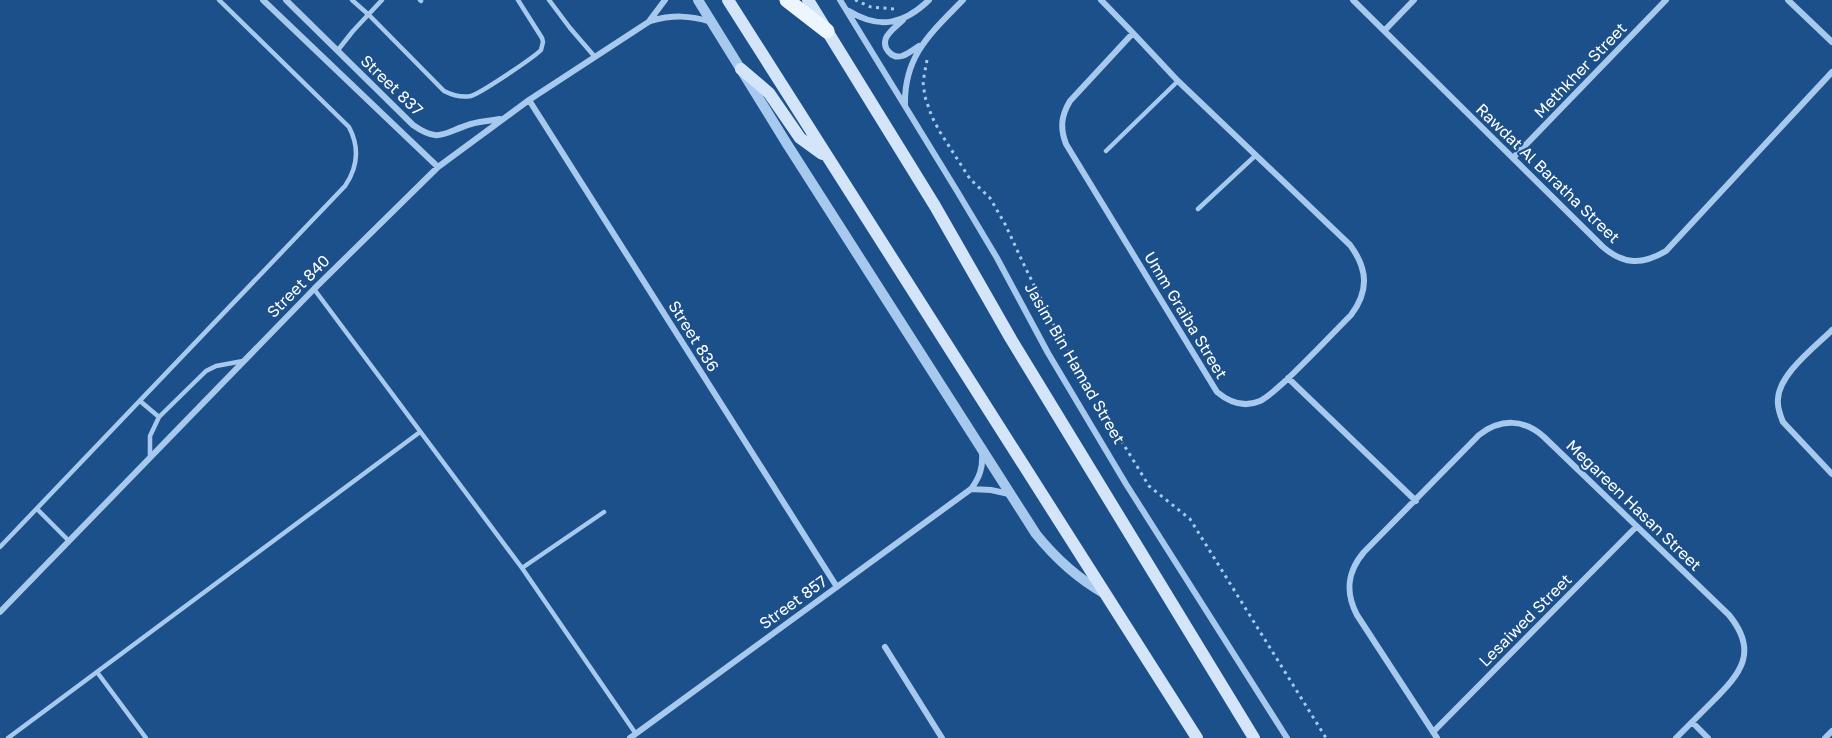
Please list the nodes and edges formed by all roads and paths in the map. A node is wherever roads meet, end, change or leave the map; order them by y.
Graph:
1 (219, 0) edge
2 (263, 0) edge
3 (286, 0) edge
4 (352, 0) edge
5 (382, 0) edge
6 (518, 0) edge
7 (549, 0) edge
8 (665, 0) edge
9 (698, 0) edge
10 (728, 0) edge
11 (787, 0) edge
12 (808, 0) edge
13 (840, 0) edge
14 (855, 0) edge
15 (929, 0) edge
16 (963, 0) edge
17 (1101, 0) edge
18 (1353, 0) edge
19 (1414, 0) edge
20 (1666, 0) edge
21 (1788, 0) edge
22 (846, 10) junction
23 (369, 15) junction
24 (903, 20) junction
25 (650, 21) junction
26 (713, 22) junction
27 (1385, 30) junction
28 (827, 31) junction
29 (1133, 33) junction
30 (1832, 42) edge
31 (921, 44) junction
32 (338, 50) junction
33 (595, 57) junction
34 (741, 69) junction
35 (1832, 72) edge
36 (1178, 81) junction
37 (529, 100) junction
38 (905, 105) junction
39 (501, 119) junction
40 (1106, 151) dead end
41 (1256, 155) junction
42 (828, 157) junction
43 (1513, 158) junction
44 (438, 167) junction
45 (1198, 209) dead end
46 (314, 289) junction
47 (1832, 330) edge
48 (243, 361) junction
49 (1288, 378) junction
50 (140, 401) junction
51 (159, 417) junction
52 (420, 432) junction
53 (980, 446) junction
54 (150, 457) junction
55 (1832, 474) edge
56 (971, 489) junction
57 (1011, 495) junction
58 (1416, 501) junction
59 (37, 509) junction
60 (604, 512) dead end
61 (1636, 527) junction
62 (69, 541) junction
63 (0, 547) edge
64 (522, 568) junction
65 (837, 587) junction
66 (1105, 594) junction
67 (0, 612) edge
68 (885, 647) dead end
69 (97, 672) junction
70 (1692, 722) junction
71 (1832, 731) edge
72 (1435, 735) edge
73 (633, 736) edge
74 (8, 738) edge
75 (146, 738) edge
76 (942, 738) edge
77 (1197, 738) edge
78 (1254, 738) edge
79 (1287, 738) edge
80 (1326, 738) edge
81 (1676, 738) edge
82 (1708, 738) edge
83 (1825, 738) edge

1 - 50 lane
2 - 44 street, Street 837
3 - 32 street, Street 837
4 - 23 lane
5 - 23 lane
6 - 23 lane
7 - 33 lane
8 - 25 street, Street 840
9 - 26 street
10 - 42 main road
11 - 28 main road
12 - 28 main road
13 - 22 street, Jasim Bin Hamad Street
14 - 24 path
15 - 24 street
16 - 31 street
17 - 29 street, Umm Graiba Street
18 - 27 street, Rawdat Al Baratha Street
19 - 27 street
20 - 43 street, Methkher Street
21 - 30 street
22 - 24 street
22 - 38 street, Jasim Bin Hamad Street
23 - 32 lane
24 - 31 street
25 - 26 street, Street 840
25 - 33 street, Street 840
26 - 34 street
27 - 43 street, Rawdat Al Baratha Street
28 - 78 main road
29 - 36 street, Umm Graiba Street
29 - 49 street, Umm Graiba Street
31 - 38 street
31 - 80 path
32 - 39 street, Street 837
33 - 37 street, Street 840
34 - 42 main road
34 - 53 street
35 - 43 street, Rawdat Al Baratha Street
36 - 40 lane
36 - 41 street, Umm Graiba Street
37 - 39 street, Street 840
37 - 65 street, Street 836
38 - 79 street, Jasim Bin Hamad Street
39 - 44 street, Street 840
41 - 45 lane
41 - 49 street, Umm Graiba Street
42 - 66 main road
44 - 46 street, Street 840
46 - 48 street, Street 840
46 - 52 lane
47 - 55 street
48 - 51 lane
48 - 54 street, Street 840
49 - 58 street
50 - 51 lane
50 - 59 lane
51 - 54 lane
52 - 64 lane
52 - 69 lane
53 - 56 street
53 - 57 street
54 - 62 street, Street 840
56 - 57 street
56 - 65 street, Street 857
57 - 66 street
58 - 61 street, Megareen Hasan Street
58 - 72 street, Megareen Hasan Street
59 - 62 lane
59 - 63 lane
60 - 64 lane
61 - 70 street, Megareen Hasan Street
61 - 72 street, Lesaiwed Street
62 - 67 street, Street 840
64 - 73 lane
65 - 73 street, Street 857
66 - 77 main road
68 - 76 street
69 - 74 lane
69 - 75 lane
70 - 81 street, Megareen Hasan Street
70 - 82 street
71 - 83 street

